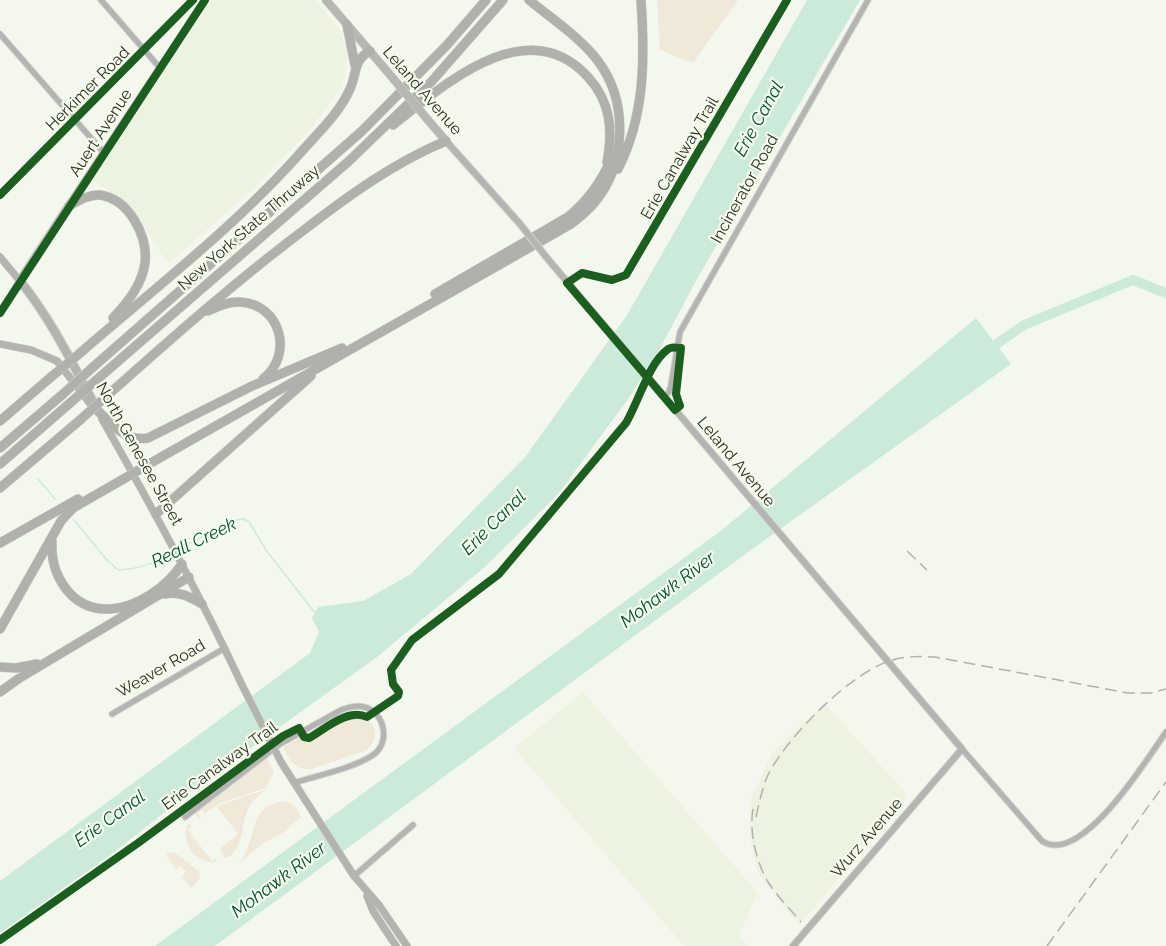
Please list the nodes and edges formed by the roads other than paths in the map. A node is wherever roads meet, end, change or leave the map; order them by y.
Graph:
1 (101, 0) edge
2 (193, 0) edge
3 (205, 0) edge
4 (326, 0) edge
5 (486, 0) edge
6 (503, 0) edge
7 (641, 0) edge
8 (868, 0) edge
9 (527, 1) edge
10 (347, 25) junction
11 (0, 34) edge
12 (144, 51) junction
13 (370, 51) junction
14 (355, 67) junction
15 (160, 68) junction
16 (75, 121) junction
17 (446, 141) junction
18 (105, 153) junction
19 (350, 161) junction
20 (604, 174) junction
21 (604, 188) junction
22 (0, 195) edge
23 (69, 206) junction
24 (0, 257) edge
25 (20, 281) junction
26 (0, 313) edge
27 (198, 316) junction
28 (91, 343) junction
29 (0, 344) edge
30 (345, 347) junction
31 (334, 358) junction
32 (252, 386) junction
33 (664, 397) junction
34 (100, 416) junction
35 (0, 421) edge
36 (0, 448) edge
37 (147, 463) junction
38 (0, 464) edge
39 (118, 479) junction
40 (0, 488) edge
41 (156, 514) junction
42 (52, 537) junction
43 (0, 543) edge
44 (180, 561) junction
45 (189, 577) junction
46 (162, 594) junction
47 (202, 604) junction
48 (0, 629) edge
49 (225, 648) junction
50 (51, 660) junction
51 (0, 667) edge
52 (0, 692) edge
53 (112, 714) dead end
54 (1166, 732) edge
55 (962, 749) junction
56 (294, 783) junction
57 (185, 817) dead end
58 (413, 825) dead end
59 (354, 876) junction
60 (365, 891) junction
61 (396, 946) edge
62 (407, 946) edge
63 (793, 946) edge

1 - 12 street
2 - 12 main road, Herkimer Road
3 - 15 main road, Auert Avenue
4 - 10 main road, Leland Avenue
5 - 36 highway, New York State Thruway, bridge
6 - 19 highway, New York State Thruway
7 - 21 highway
8 - 33 street, Incinerator Road
9 - 20 highway
9 - 21 highway
10 - 13 main road, Leland Avenue
10 - 14 highway
11 - 16 street
12 - 15 street
12 - 16 main road, Herkimer Road
13 - 14 highway
13 - 17 main road, Leland Avenue, bridge
14 - 28 highway
15 - 18 main road, Auert Avenue
16 - 18 street
16 - 22 main road, Herkimer Road
17 - 27 highway
17 - 33 street, Leland Avenue, bridge
18 - 23 main road, Auert Avenue
19 - 20 highway
19 - 38 highway, New York State Thruway, bridge
20 - 30 highway
21 - 31 highway
23 - 25 highway, Auert Avenue
23 - 28 highway
24 - 25 main road, North Genesee Street
25 - 26 main road
25 - 34 highway, North Genesee Street
27 - 32 highway
27 - 40 highway, bridge
28 - 35 highway, bridge
29 - 34 main road
30 - 32 highway
30 - 37 highway
31 - 37 highway
31 - 41 highway
32 - 34 highway
33 - 55 street, Leland Avenue
34 - 41 main road, North Genesee Street
37 - 39 highway, bridge
39 - 42 highway
39 - 43 highway
41 - 44 main road, North Genesee Street
42 - 44 highway
42 - 48 highway
44 - 45 main road, North Genesee Street
45 - 46 highway
45 - 47 main road, North Genesee Street
46 - 47 highway
46 - 50 highway
47 - 49 main road, North Genesee Street
49 - 53 street, Weaver Road
49 - 56 main road, North Genesee Street, bridge
50 - 51 highway
50 - 52 highway
54 - 55 street
55 - 63 street, Wurz Avenue
56 - 57 street
56 - 59 main road, North Genesee Street
58 - 59 street
59 - 60 main road, North Genesee Street
60 - 61 main road, North Genesee Street
60 - 62 main road, North Genesee Street

